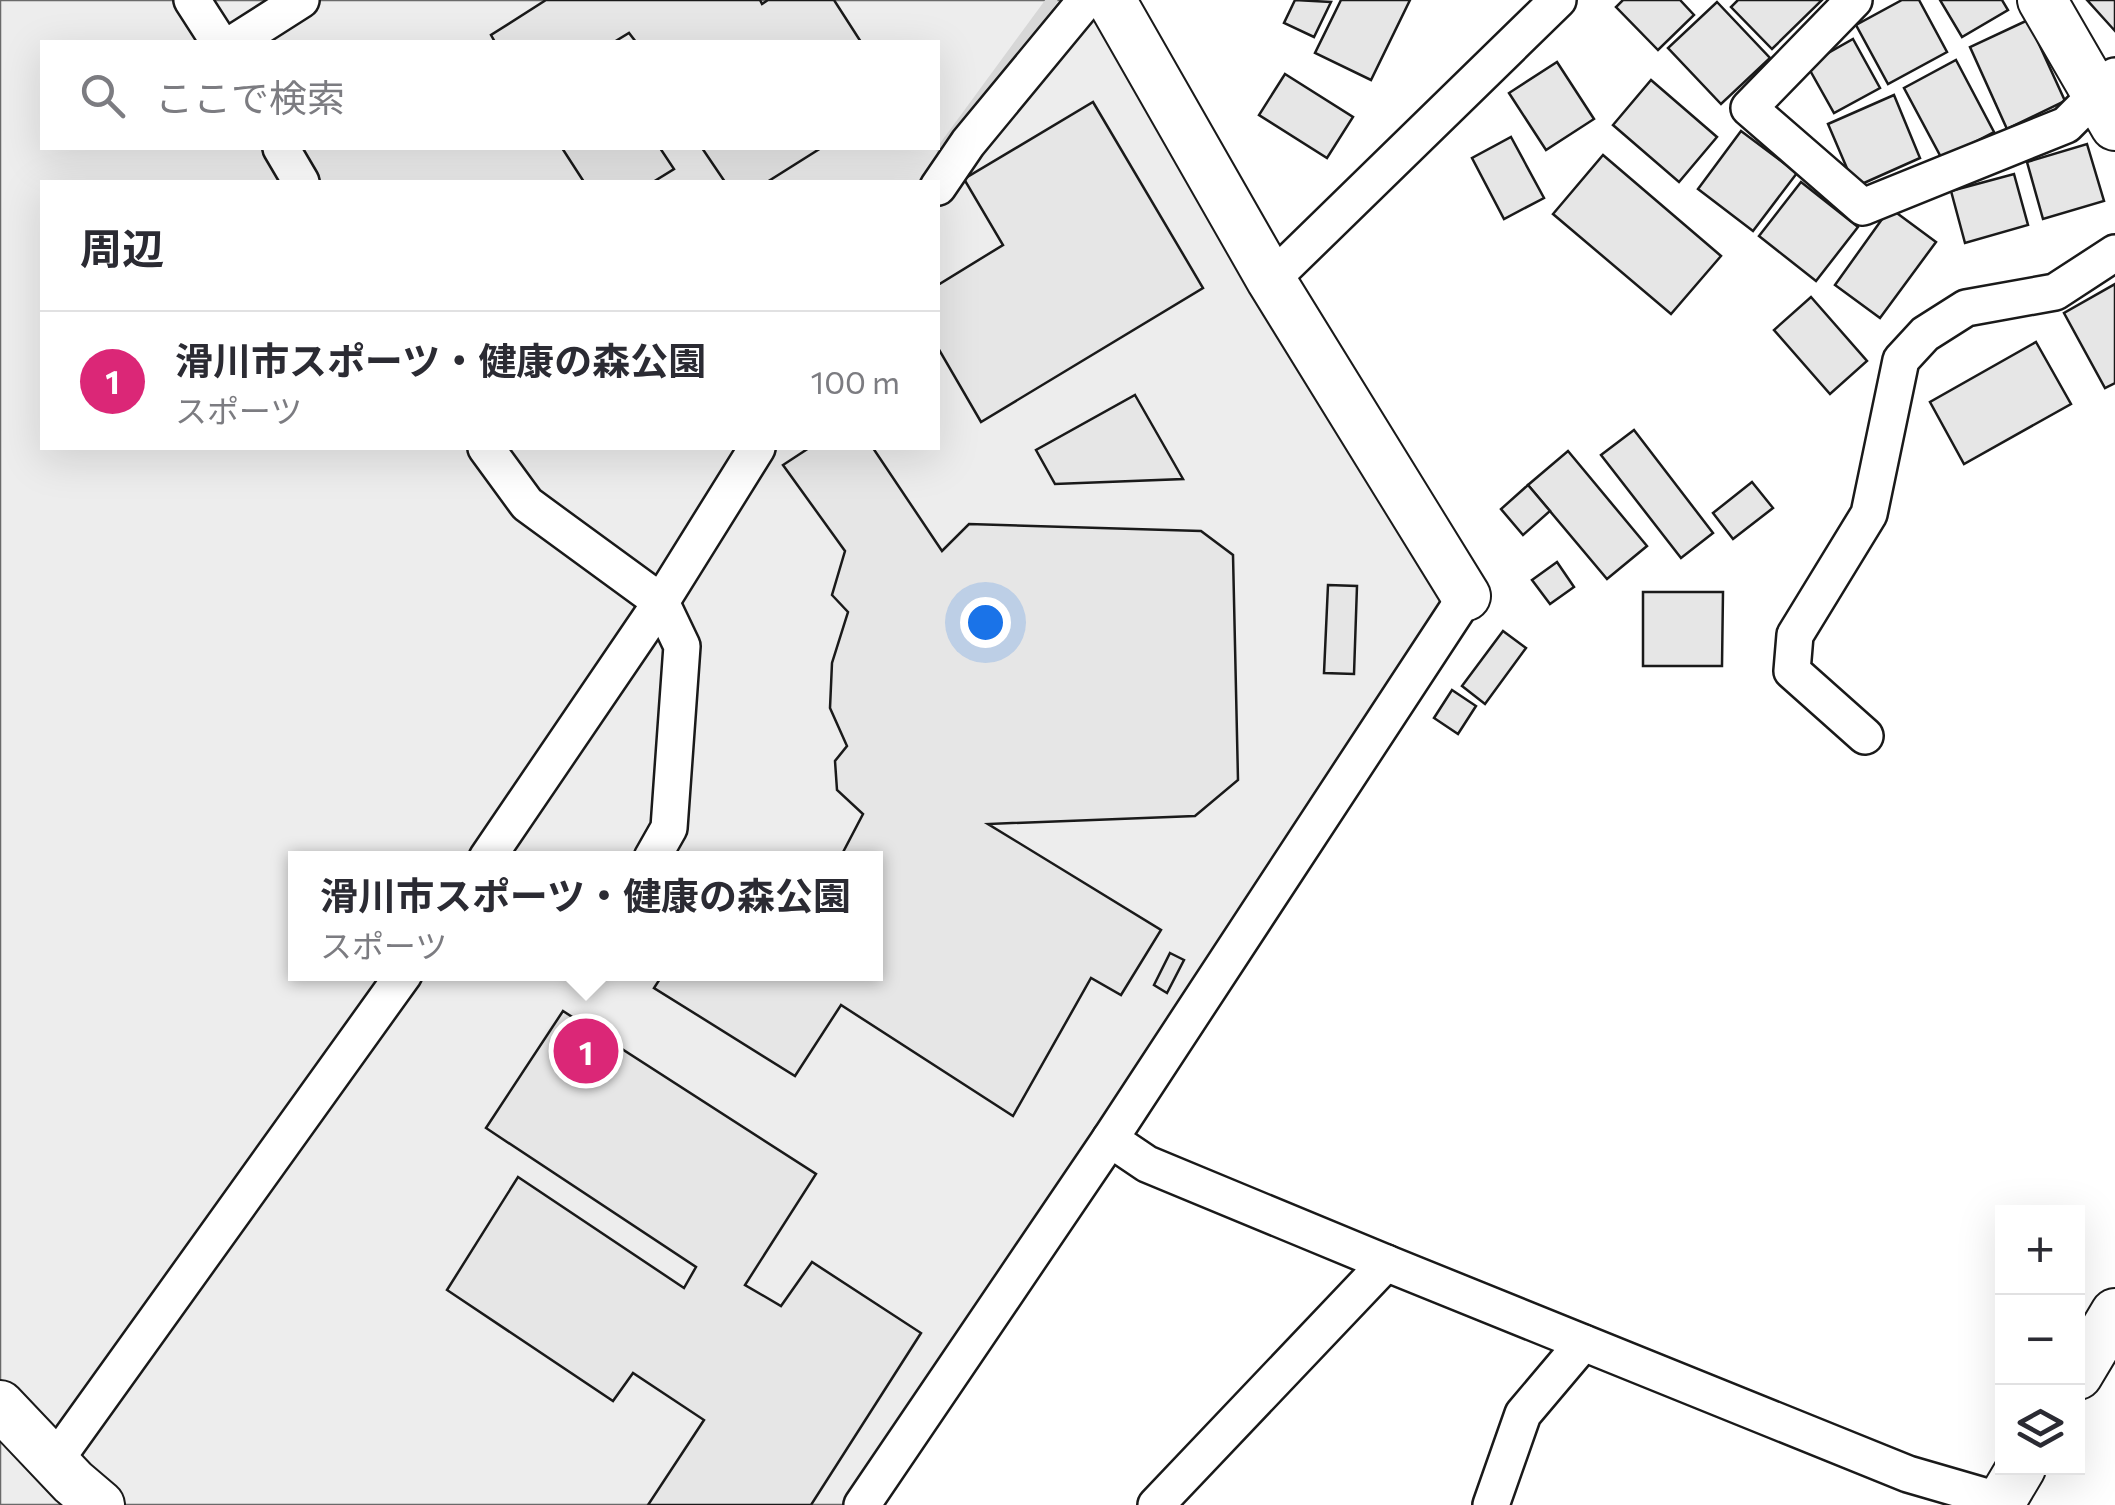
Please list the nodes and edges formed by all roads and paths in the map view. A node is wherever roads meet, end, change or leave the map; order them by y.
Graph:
1 (192, 0) edge
2 (301, 0) edge
3 (1086, 0) edge
4 (1111, 0) edge
5 (1558, 0) edge
6 (1854, 0) edge
7 (2042, 0) edge
8 (218, 40) edge
9 (238, 40) edge
10 (2108, 98) edge
11 (282, 150) edge
12 (301, 180) edge
13 (940, 184) edge
14 (2115, 253) edge
15 (1271, 280) junction
16 (487, 450) edge
17 (756, 450) edge
18 (1466, 596) joint
19 (661, 602) junction
20 (1864, 736) dead end
21 (492, 851) edge
22 (656, 851) edge
23 (399, 981) edge
24 (1110, 1139) junction
25 (1386, 1263) junction
26 (2115, 1313) edge
27 (1583, 1343) junction
28 (2085, 1363) edge
29 (0, 1405) edge
30 (54, 1462) junction
31 (2007, 1491) edge
32 (100, 1505) edge
33 (862, 1505) edge
34 (1156, 1505) edge
35 (1490, 1505) edge

1 - 8 street
2 - 9 street
3 - 13 street
4 - 15 street
5 - 15 street
6 - 10 street
7 - 10 street
11 - 12 street
14 - 20 street
15 - 18 street
16 - 19 street
17 - 19 street
18 - 24 street
19 - 21 street
19 - 22 street
23 - 30 street
24 - 25 street
24 - 33 street
25 - 27 street
25 - 34 street
26 - 28 street
27 - 31 street
27 - 35 street
29 - 30 street
30 - 32 street

